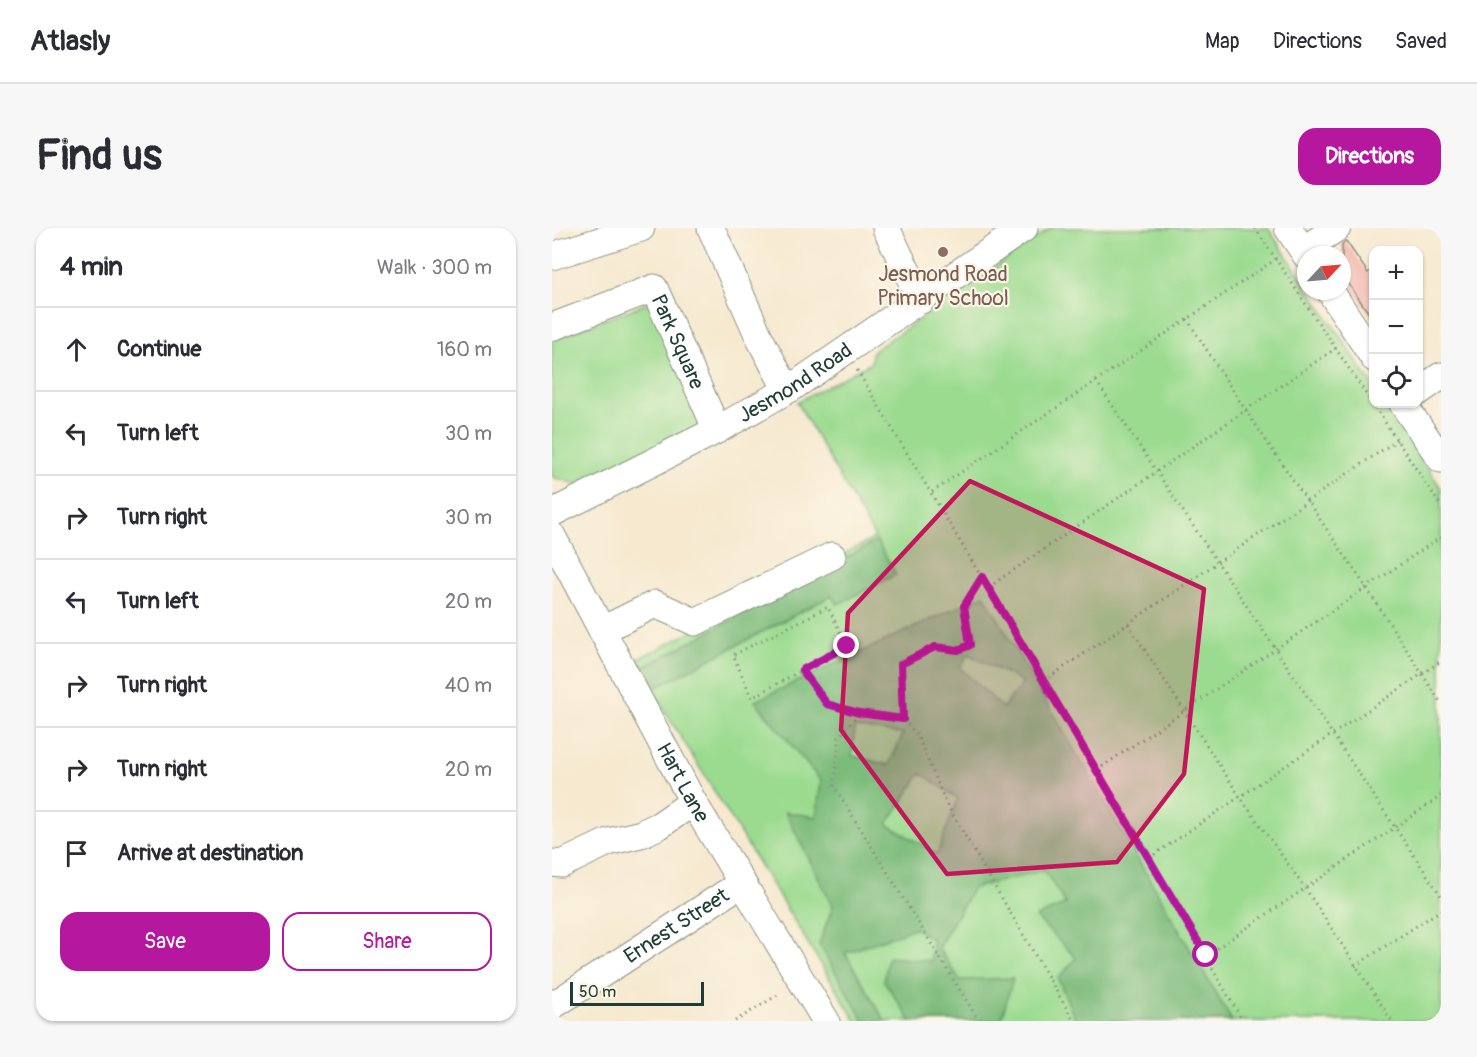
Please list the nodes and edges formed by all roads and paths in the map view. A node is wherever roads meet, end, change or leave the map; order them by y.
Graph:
1 (641, 228) edge
2 (711, 228) edge
3 (886, 228) edge
4 (1024, 228) edge
5 (1256, 228) edge
6 (1288, 228) edge
7 (1337, 228) edge
8 (1300, 246) edge
9 (1314, 246) edge
10 (552, 256) edge
11 (1276, 259) junction
12 (921, 300) junction
13 (1336, 300) edge
14 (1187, 319) junction
15 (552, 327) edge
16 (1336, 348) junction
17 (1371, 354) edge
18 (858, 372) dead end
19 (1441, 376) edge
20 (1096, 381) junction
21 (791, 388) junction
22 (1423, 389) edge
23 (1406, 408) edge
24 (1246, 411) junction
25 (717, 430) junction
26 (1397, 440) junction
27 (1441, 459) edge
28 (1157, 471) junction
29 (932, 492) junction
30 (1308, 502) junction
31 (1441, 506) edge
32 (552, 513) edge
33 (552, 536) edge
34 (1441, 537) edge
35 (832, 556) dead end
36 (1219, 563) junction
37 (982, 577) junction
38 (1366, 587) junction
39 (988, 588) junction
40 (1128, 624) junction
41 (602, 630) junction
42 (1276, 649) junction
43 (1441, 661) edge
44 (802, 670) junction
45 (1422, 674) junction
46 (1044, 681) junction
47 (1441, 703) edge
48 (1185, 710) junction
49 (859, 713) junction
50 (903, 719) junction
51 (1333, 735) junction
52 (1097, 771) junction
53 (1441, 796) edge
54 (1240, 797) junction
55 (693, 802) junction
56 (1395, 827) junction
57 (1149, 859) junction
58 (552, 863) edge
59 (742, 883) junction
60 (1305, 888) junction
61 (1441, 896) edge
62 (1441, 910) edge
63 (1206, 955) junction
64 (1355, 966) junction
65 (781, 993) dead end
66 (552, 1006) edge
67 (735, 1021) edge
68 (826, 1021) edge
69 (979, 1021) edge
70 (1074, 1021) edge
71 (1243, 1021) edge
72 (1392, 1021) edge

1 - 10 street
2 - 21 street
3 - 12 street
4 - 12 street, Jesmond Road
5 - 11 path
6 - 8 street
7 - 9 street
11 - 14 path
11 - 16 path
12 - 21 street, Jesmond Road
13 - 17 street
14 - 20 path
14 - 24 path
15 - 25 street, Park Square
16 - 24 path
16 - 26 path
18 - 29 path
19 - 22 street
20 - 28 path
20 - 29 path
21 - 25 street, Jesmond Road
23 - 27 street
24 - 28 path
24 - 30 path
25 - 32 street, Jesmond Road
26 - 30 path
26 - 31 path
28 - 36 path
28 - 39 path
29 - 37 path
30 - 36 path
30 - 38 path
33 - 41 street, Hart Lane
34 - 38 path
35 - 41 street
36 - 40 path
36 - 42 path
37 - 39 path
37 - 50 path
38 - 42 path
38 - 45 path
39 - 46 path
40 - 46 path
40 - 48 path
41 - 55 street, Hart Lane
42 - 48 path
42 - 51 path
43 - 45 path
44 - 44 path
44 - 49 path
45 - 47 path
45 - 51 path
46 - 52 path
48 - 52 path
48 - 54 path
49 - 50 path
49 - 69 path
50 - 70 path
51 - 54 path
51 - 56 path
52 - 57 path
53 - 56 path
54 - 57 path
54 - 60 path
55 - 58 street
55 - 59 street, Hart Lane
56 - 60 path
56 - 61 path
57 - 63 path
59 - 66 street, Ernest Street
59 - 68 street, Hart Lane
60 - 63 path
60 - 64 path
62 - 64 path
63 - 71 path
64 - 72 path
65 - 67 path

